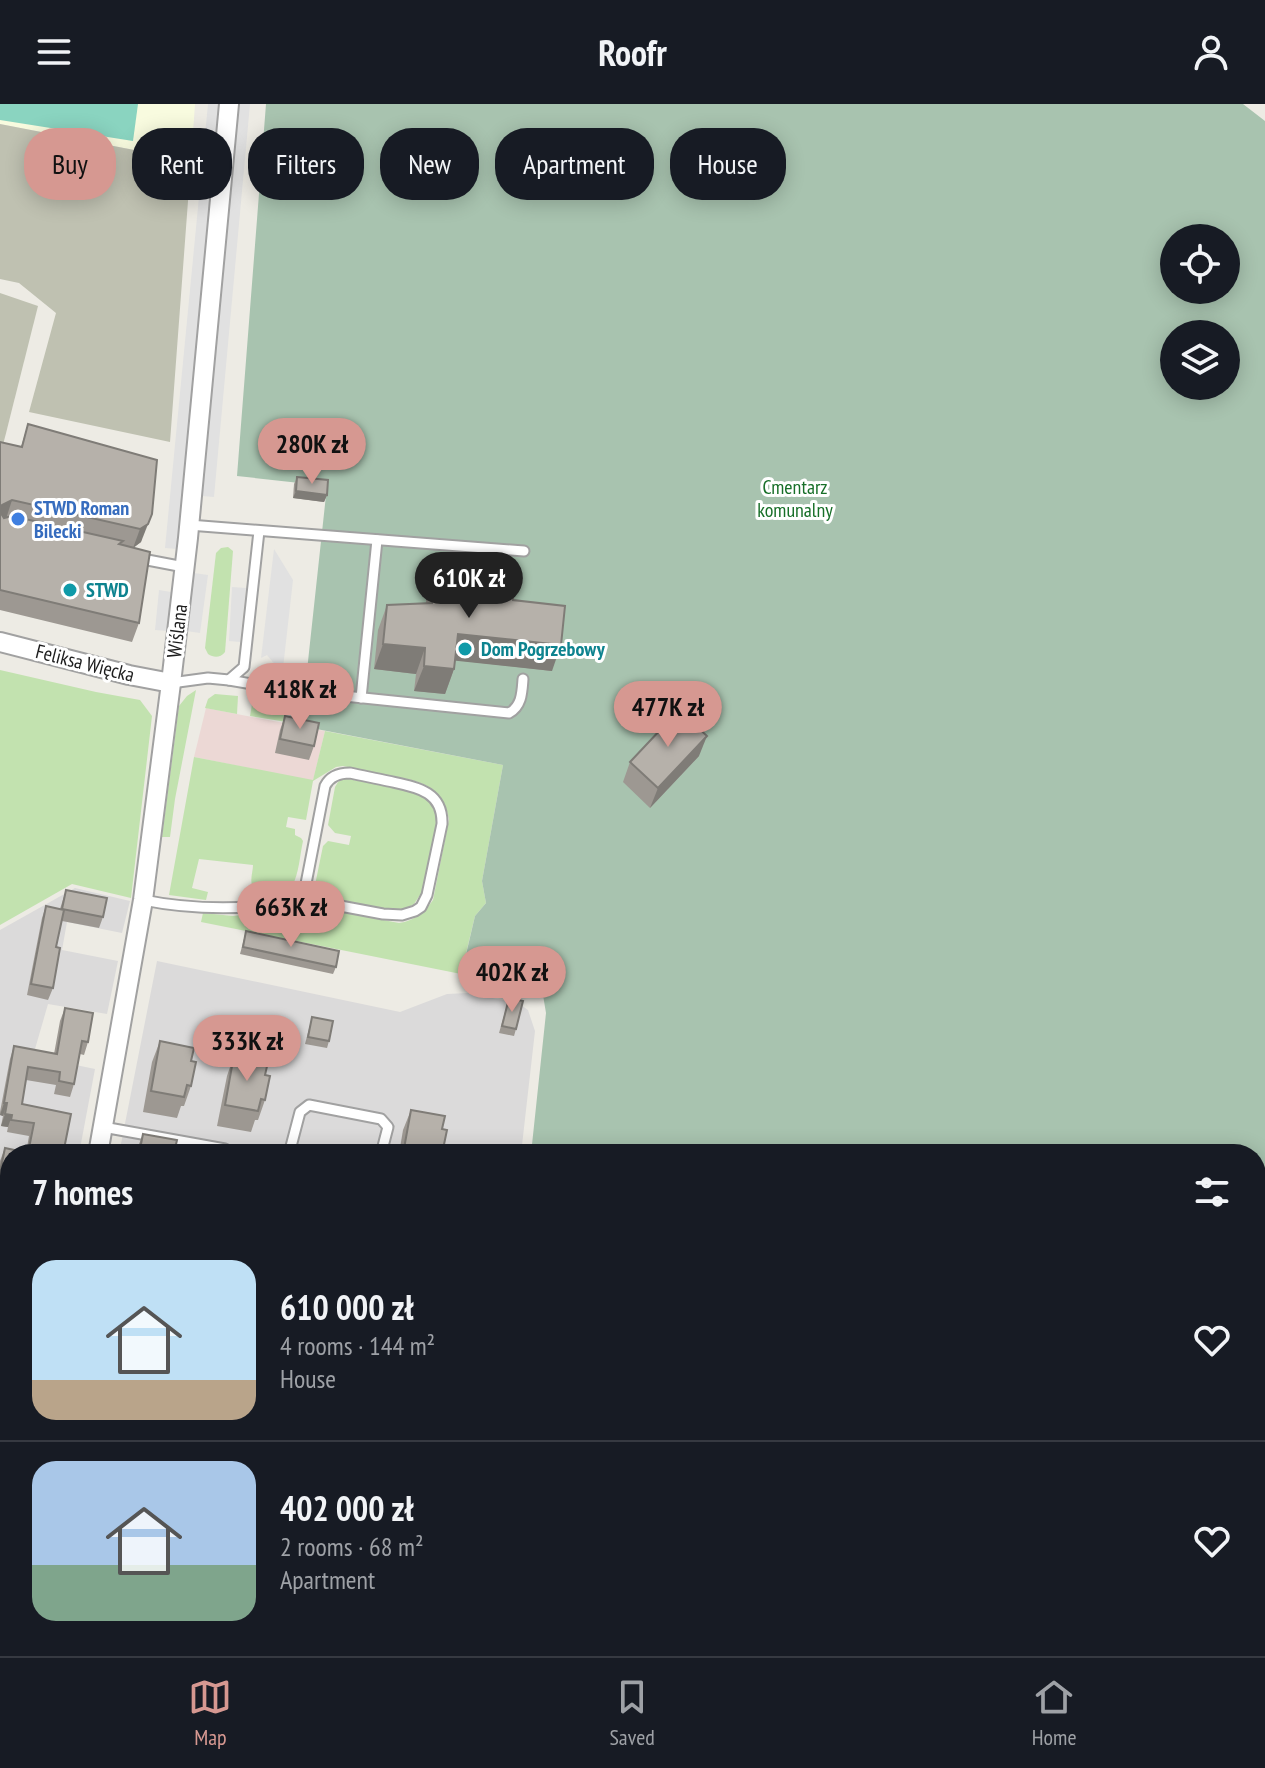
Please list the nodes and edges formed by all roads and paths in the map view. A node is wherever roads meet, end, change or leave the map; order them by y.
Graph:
1 (229, 104) edge
2 (189, 525) junction
3 (259, 531) junction
4 (377, 540) junction
5 (524, 551) dead end
6 (126, 555) edge
7 (184, 567) junction
8 (0, 642) edge
9 (523, 679) dead end
10 (229, 680) junction
11 (171, 683) junction
12 (361, 698) junction
13 (303, 899) junction
14 (143, 900) junction
15 (103, 1127) junction
16 (100, 1144) edge
17 (198, 1144) edge
18 (292, 1144) edge
19 (384, 1144) edge

1 - 2 street, Wiślana
2 - 3 lane
2 - 7 street, Wiślana
3 - 4 lane
3 - 10 lane
4 - 5 lane
4 - 12 lane
6 - 7 lane
7 - 11 street, Wiślana
8 - 11 street, Feliksa Więcka
9 - 12 lane
10 - 11 lane
10 - 12 lane
11 - 14 street, Wiślana
13 - 13 lane
13 - 14 lane
14 - 15 street, Wiślana
15 - 16 street, Wiślana
15 - 17 lane
18 - 19 lane

